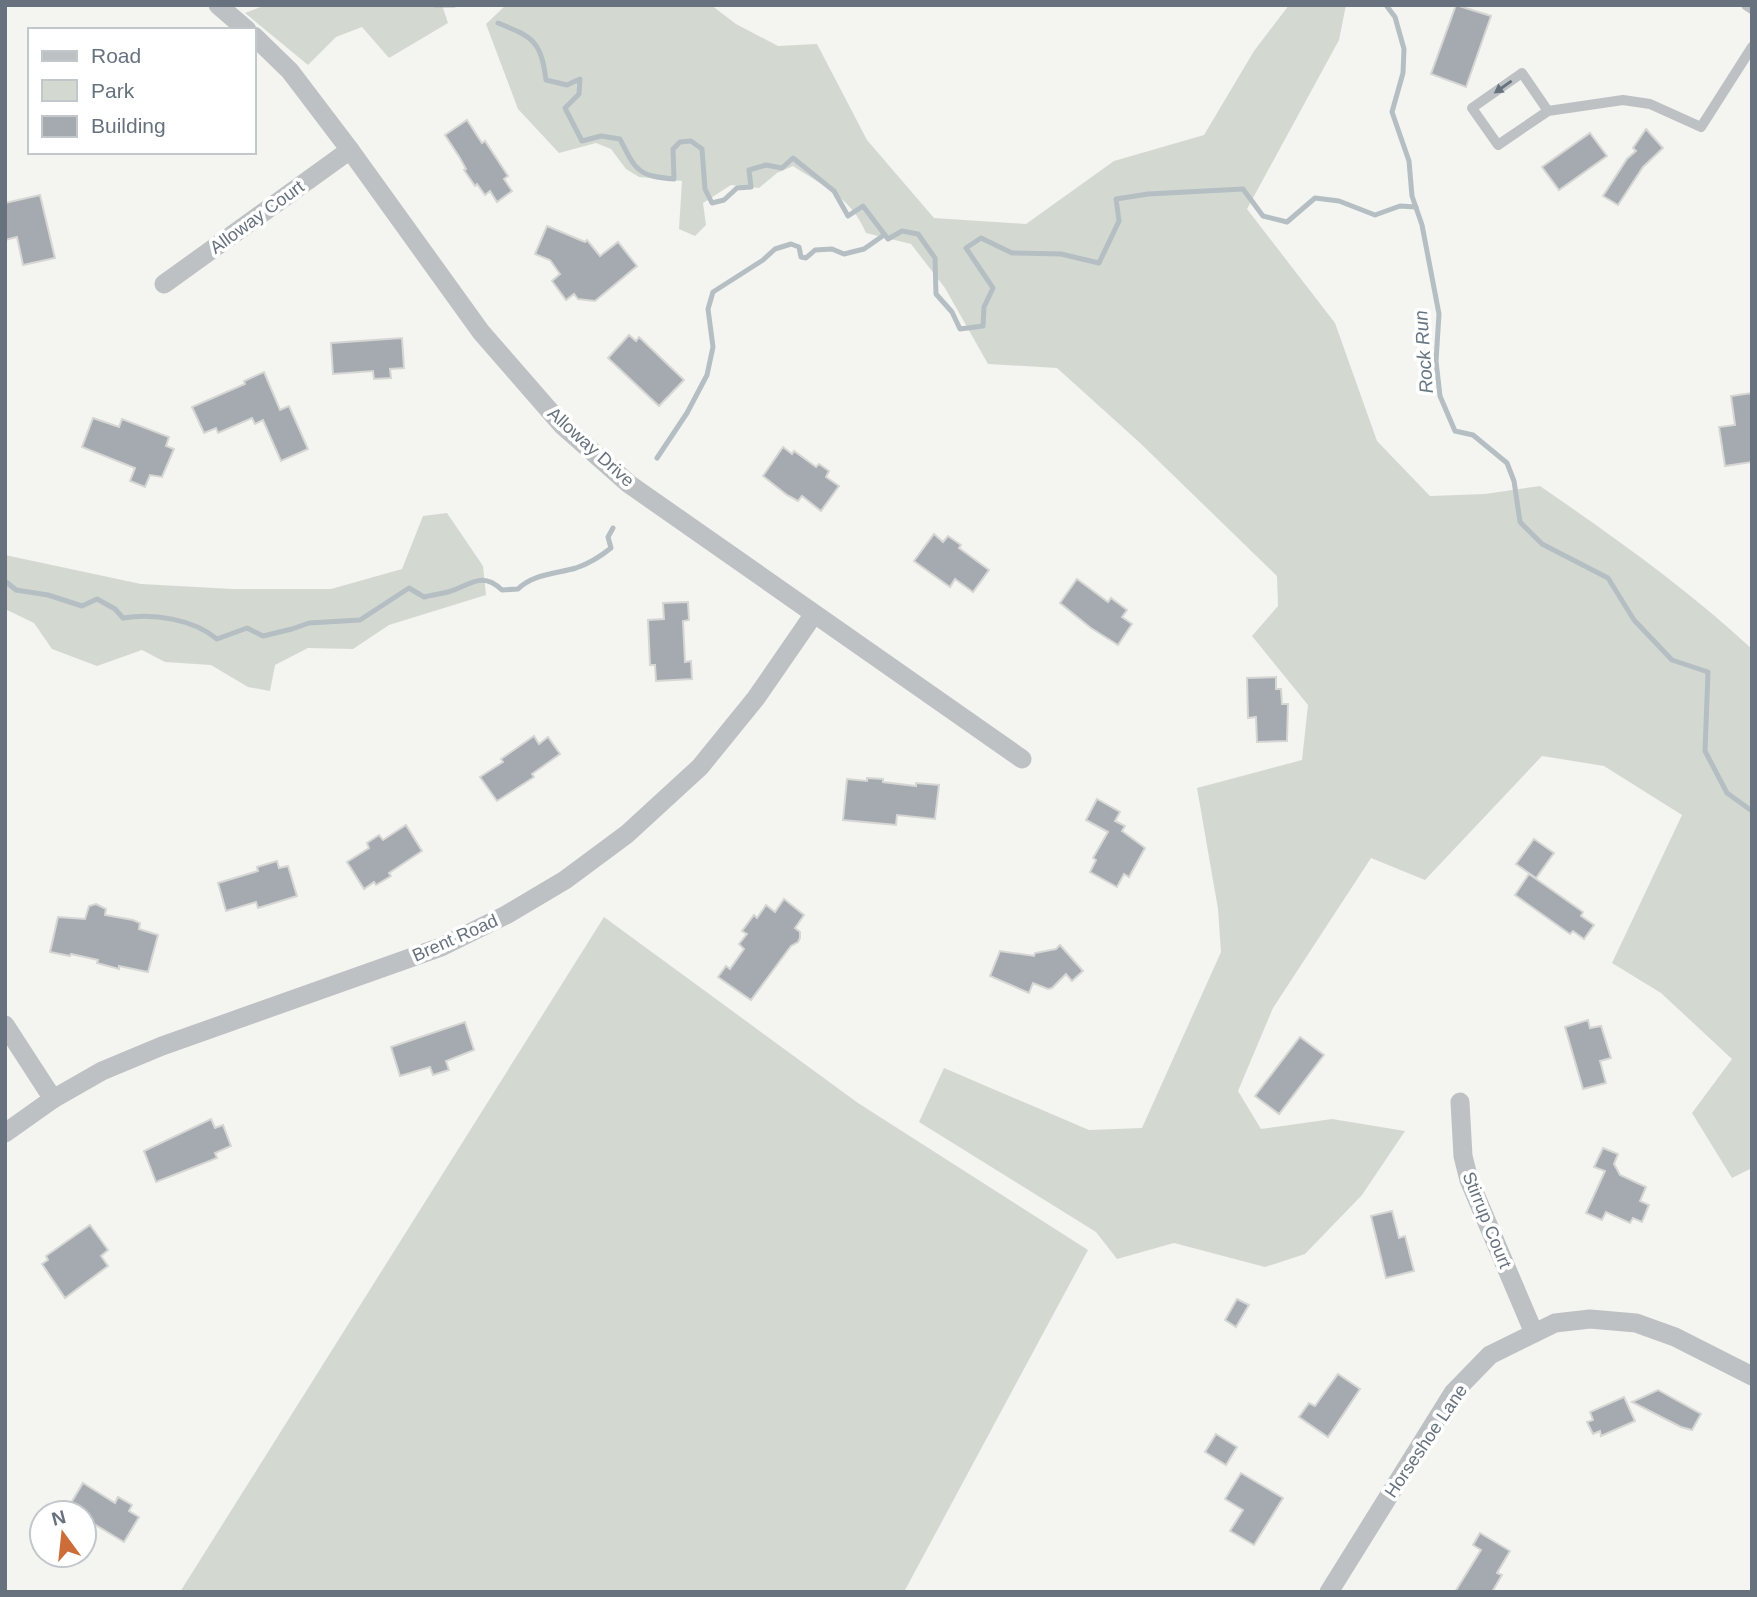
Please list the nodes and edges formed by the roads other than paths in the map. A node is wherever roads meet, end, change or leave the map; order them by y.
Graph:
1 (218, 5) edge
2 (1746, 5) edge
3 (1752, 9) edge
4 (245, 28) edge
5 (256, 38) edge
6 (1752, 47) edge
7 (1548, 111) junction
8 (350, 150) junction
9 (164, 284) dead end
10 (814, 614) junction
11 (1022, 759) dead end
12 (5, 1025) edge
13 (53, 1099) junction
14 (1460, 1102) dead end
15 (5, 1133) edge
16 (1534, 1333) junction
17 (1752, 1376) edge
18 (1329, 1592) edge

1 - 4 street
2 - 3 lane
5 - 8 street, Alloway Drive
6 - 7 lane
7 -> 7 lane
8 - 9 street, Alloway Court
8 - 10 street, Alloway Drive
10 - 11 street, Alloway Drive
10 - 13 street, Brent Road
12 - 13 street
13 - 15 street, Brent Road
14 - 16 street, Stirrup Court
16 - 17 street, Horseshoe Lane
16 - 18 street, Horseshoe Lane

